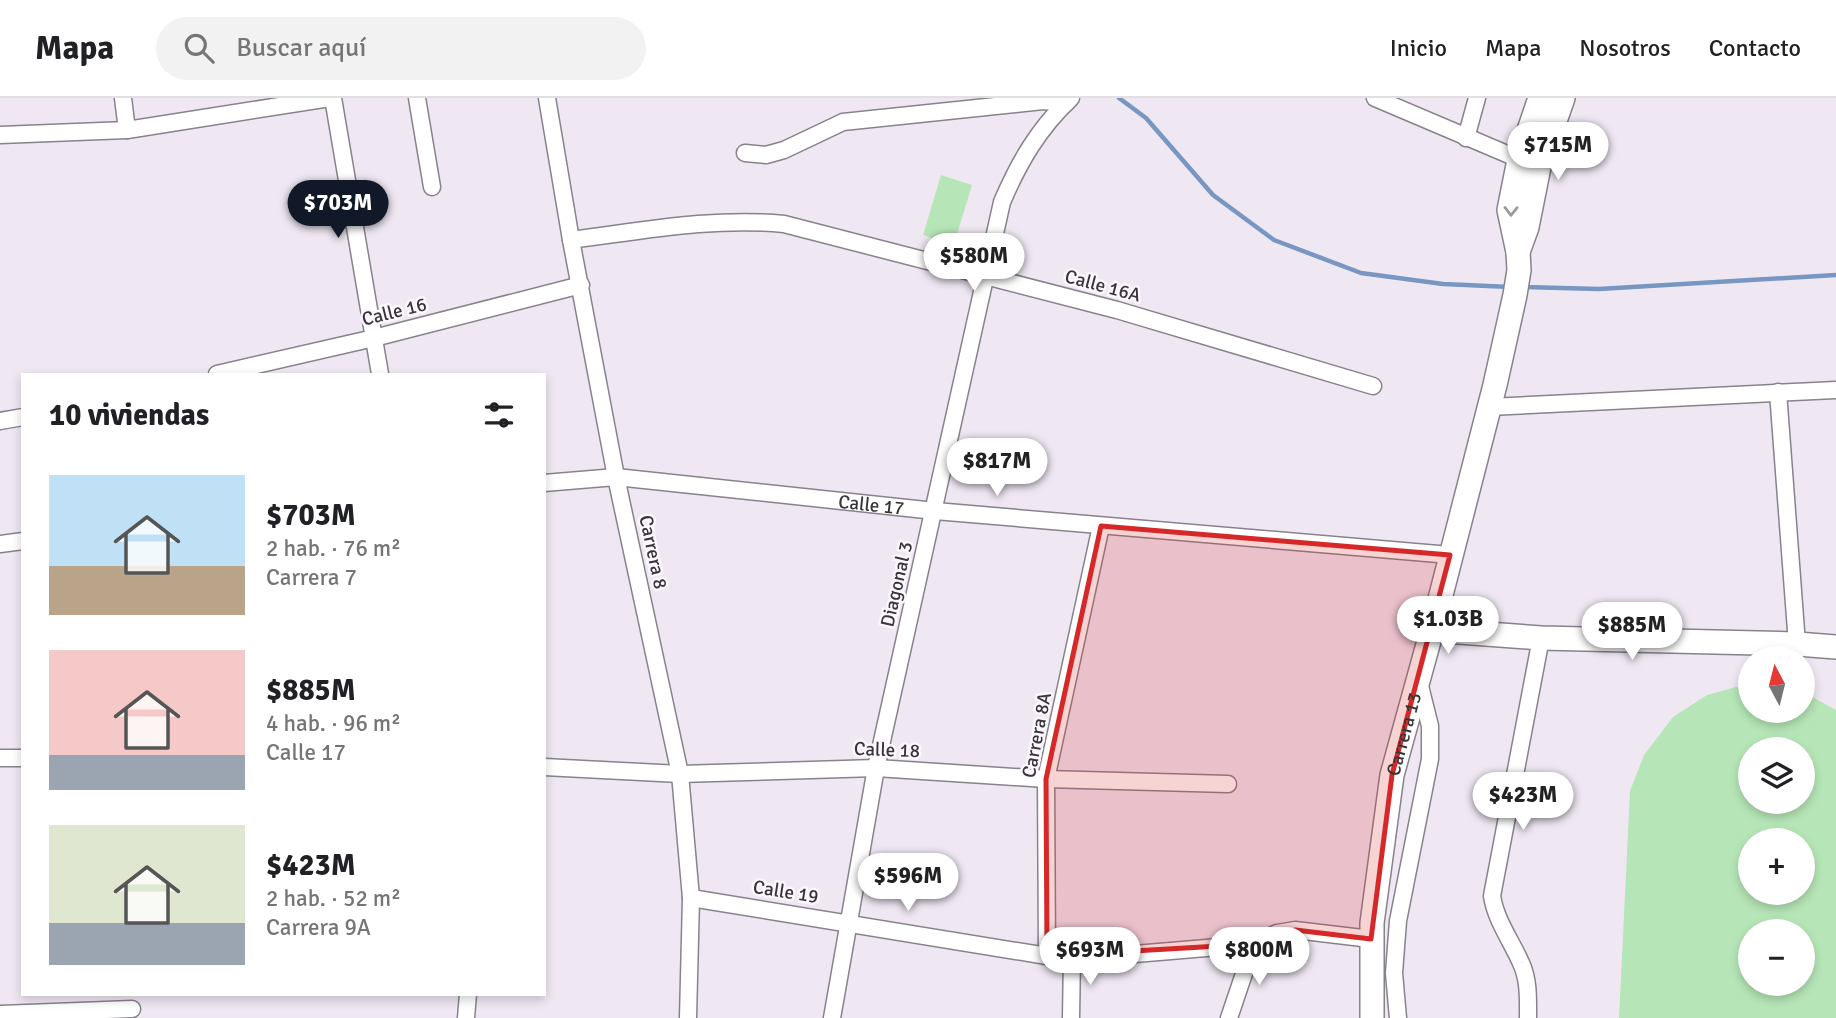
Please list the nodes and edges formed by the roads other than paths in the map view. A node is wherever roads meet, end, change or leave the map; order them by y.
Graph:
1 (123, 98) edge
2 (332, 98) edge
3 (417, 98) edge
4 (547, 98) edge
5 (1375, 98) edge
6 (1477, 98) edge
7 (1541, 98) edge
8 (1563, 98) edge
9 (1041, 100) edge
10 (1068, 100) edge
11 (127, 130) junction
12 (0, 135) edge
13 (1466, 138) junction
14 (745, 153) dead end
15 (1529, 163) junction
16 (432, 187) dead end
17 (571, 240) junction
18 (985, 276) junction
19 (581, 285) junction
20 (374, 338) junction
21 (221, 373) edge
22 (380, 373) edge
23 (1373, 386) dead end
24 (1836, 390) edge
25 (1778, 392) junction
26 (1489, 407) junction
27 (21, 417) edge
28 (0, 421) edge
29 (616, 477) junction
30 (546, 484) edge
31 (935, 511) junction
32 (1101, 526) junction
33 (21, 541) edge
34 (0, 544) edge
35 (1450, 555) junction
36 (1432, 630) junction
37 (1541, 638) junction
38 (1797, 644) junction
39 (1836, 647) edge
40 (1418, 680) junction
41 (0, 758) edge
42 (21, 758) edge
43 (546, 766) edge
44 (876, 768) junction
45 (680, 774) junction
46 (1046, 779) junction
47 (1228, 783) dead end
48 (691, 898) junction
49 (850, 922) junction
50 (1371, 939) junction
51 (1254, 944) junction
52 (1048, 956) junction
53 (1072, 956) junction
54 (468, 996) edge
55 (132, 1007) edge
56 (0, 1014) edge
57 (466, 1018) edge
58 (688, 1018) edge
59 (832, 1018) edge
60 (1071, 1018) edge
61 (1229, 1018) edge
62 (1373, 1018) edge
63 (1398, 1018) edge
64 (1528, 1018) edge

1 - 11 street
2 - 11 street
2 - 20 street
3 - 16 street
4 - 17 street, Carrera 8
5 - 13 street
6 - 13 street
7 - 15 street, Carrera 13
8 - 15 street, Carrera 13
9 - 10 street
9 - 14 street
10 - 18 street, Diagonal 3
11 - 12 street
13 - 15 street
15 - 26 street, Carrera 13
17 - 18 street, Calle 16A
17 - 19 street, Carrera 8
18 - 23 street, Calle 16A
18 - 31 street, Diagonal 3
19 - 20 street, Calle 16
19 - 29 street, Carrera 8
20 - 21 street, Calle 16
20 - 22 street
24 - 25 street
25 - 26 street
25 - 38 street
26 - 35 street, Carrera 13
27 - 28 street
29 - 30 street, Calle 17
29 - 31 street, Calle 17
29 - 45 street, Carrera 8
31 - 32 street, Calle 17
31 - 44 street, Diagonal 3
32 - 35 street, Calle 17
32 - 46 street, Carrera 8A
33 - 34 street
35 - 36 street, Carrera 13
36 - 37 street
36 - 40 street, Carrera 13
37 - 38 street
37 - 64 street
38 - 39 street
40 - 50 street, Carrera 13
40 - 63 street
41 - 42 street
43 - 45 street, Calle 18
44 - 45 street, Calle 18
44 - 46 street, Calle 18
44 - 49 street, Diagonal 3
45 - 48 street, Carrera 8
46 - 47 street, Calle 18
46 - 52 street, Carrera 8A
48 - 49 street, Calle 19
48 - 58 street, Carrera 8
49 - 52 street, Calle 19
49 - 59 street, Diagonal 3
50 - 51 street, Calle 19
50 - 62 street, Carrera 13
51 - 53 street, Calle 19
51 - 61 street
52 - 53 street, Calle 19
53 - 60 street
54 - 57 street
55 - 56 street

